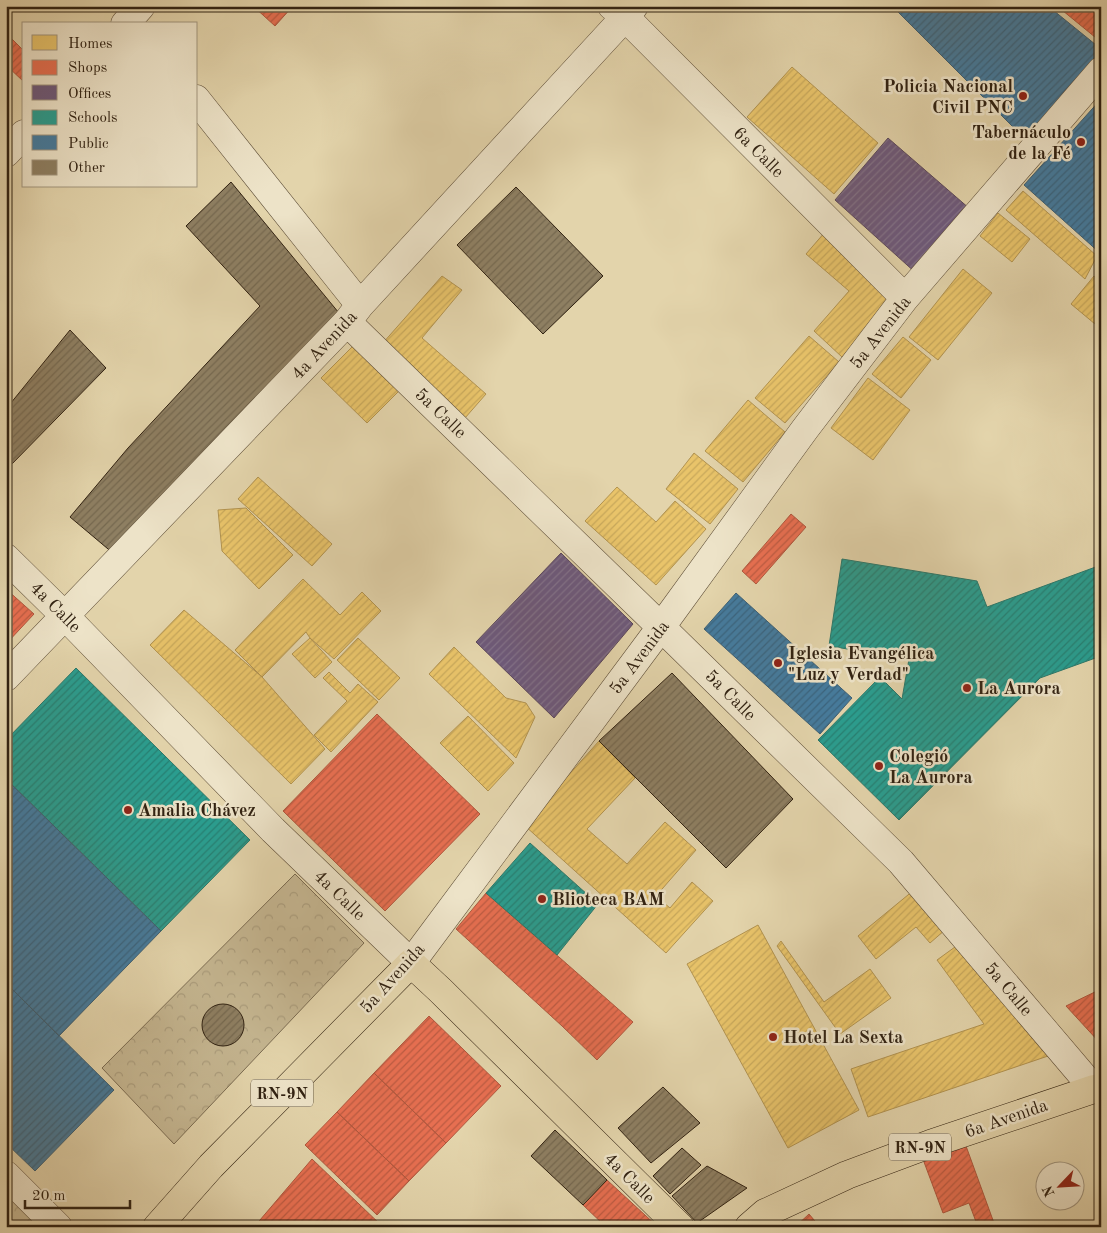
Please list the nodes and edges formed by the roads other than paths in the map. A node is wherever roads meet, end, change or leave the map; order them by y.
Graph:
1 (624, 10) edge
2 (1101, 71) edge
3 (198, 102) edge
4 (22, 136) edge
5 (6, 153) edge
6 (905, 298) junction
7 (354, 314) junction
8 (6, 558) edge
9 (65, 616) junction
10 (661, 627) junction
11 (6, 677) edge
12 (410, 963) junction
13 (1097, 1088) edge
14 (6, 1175) edge
15 (58, 1227) edge
16 (158, 1227) edge
17 (680, 1227) edge
18 (749, 1227) edge

1 - 6 street, 6a Calle
1 - 7 street, 4a Avenida
2 - 6 street, 5a Avenida
3 - 7 street, 5a Calle
4 - 5 street
6 - 10 street, 5a Avenida
7 - 9 street, 4a Avenida
7 - 10 street, 5a Calle
8 - 9 street, 4a Calle
9 - 11 street, 4a Avenida
9 - 12 street, 4a Calle
10 - 12 street, 5a Avenida
10 - 13 street, 5a Calle
12 - 16 main road, 5a Avenida / RN-9N
12 - 17 main road, 4a Calle
13 - 18 main road, 6a Avenida / RN-9N
14 - 15 street

